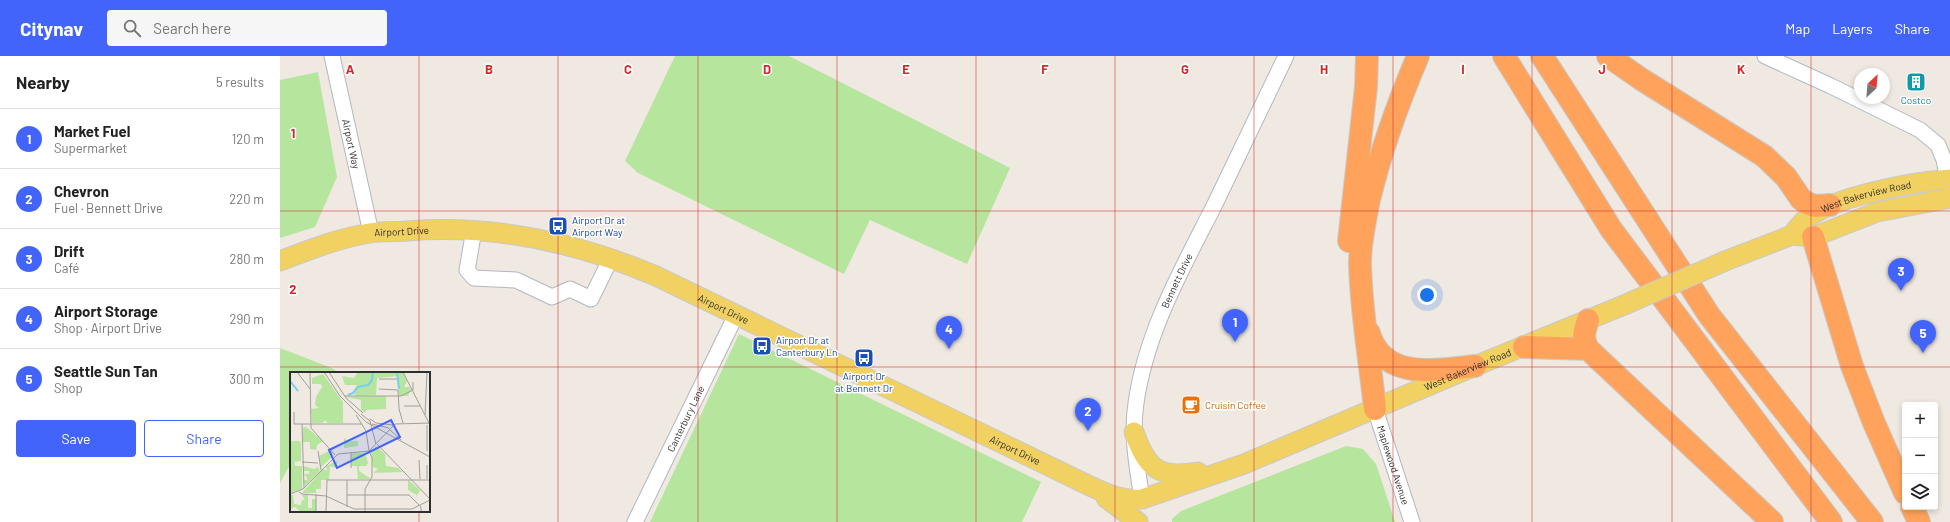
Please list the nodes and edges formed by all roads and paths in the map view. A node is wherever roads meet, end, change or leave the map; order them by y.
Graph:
1 (332, 56) edge
2 (1286, 56) edge
3 (1367, 56) edge
4 (1418, 56) edge
5 (1504, 56) edge
6 (1542, 56) edge
7 (1608, 56) edge
8 (1765, 56) edge
9 (1949, 179) edge
10 (1950, 198) edge
11 (1830, 205) junction
12 (474, 230) junction
13 (371, 233) junction
14 (1802, 236) junction
15 (611, 258) junction
16 (280, 261) edge
17 (1363, 312) junction
18 (736, 315) junction
19 (1588, 320) junction
20 (1524, 347) junction
21 (1588, 349) junction
22 (1475, 366) junction
23 (1375, 409) junction
24 (1134, 432) junction
25 (1244, 464) junction
26 (1090, 486) junction
27 (1902, 486) edge
28 (1142, 499) junction
29 (1914, 510) edge
30 (635, 522) edge
31 (1138, 522) edge
32 (1146, 522) edge
33 (1412, 522) edge
34 (1772, 522) edge
35 (1831, 522) edge
36 (1872, 522) edge
37 (1920, 522) edge

1 - 13 street, Airport Way
2 - 24 street, Bennett Drive
3 - 23 highway
4 - 17 highway
5 - 35 highway
6 - 36 highway
7 - 11 highway
8 - 9 street
9 - 11 main road, West Bakerview Road
10 - 14 main road, West Bakerview Road
11 - 14 main road, West Bakerview Road
12 - 13 main road, Airport Drive
12 - 15 main road, Airport Drive
12 - 15 street
13 - 16 main road, Airport Drive
14 - 19 main road, West Bakerview Road, bridge
14 - 27 highway
15 - 18 main road, Airport Drive
17 - 22 highway
17 - 23 highway
18 - 26 main road, Airport Drive
18 - 30 street, Canterbury Lane
19 - 20 main road, West Bakerview Road
19 - 21 highway
20 - 21 highway
20 - 22 main road, West Bakerview Road
21 - 34 highway
22 - 23 main road, West Bakerview Road
23 - 25 main road, West Bakerview Road
23 - 33 street, Maplewood Avenue
24 - 25 main road
24 - 28 street, Bennett Drive
25 - 28 main road, West Bakerview Road
26 - 28 main road, Airport Drive
26 - 31 main road
28 - 32 main road, Bennett Drive
29 - 37 highway

